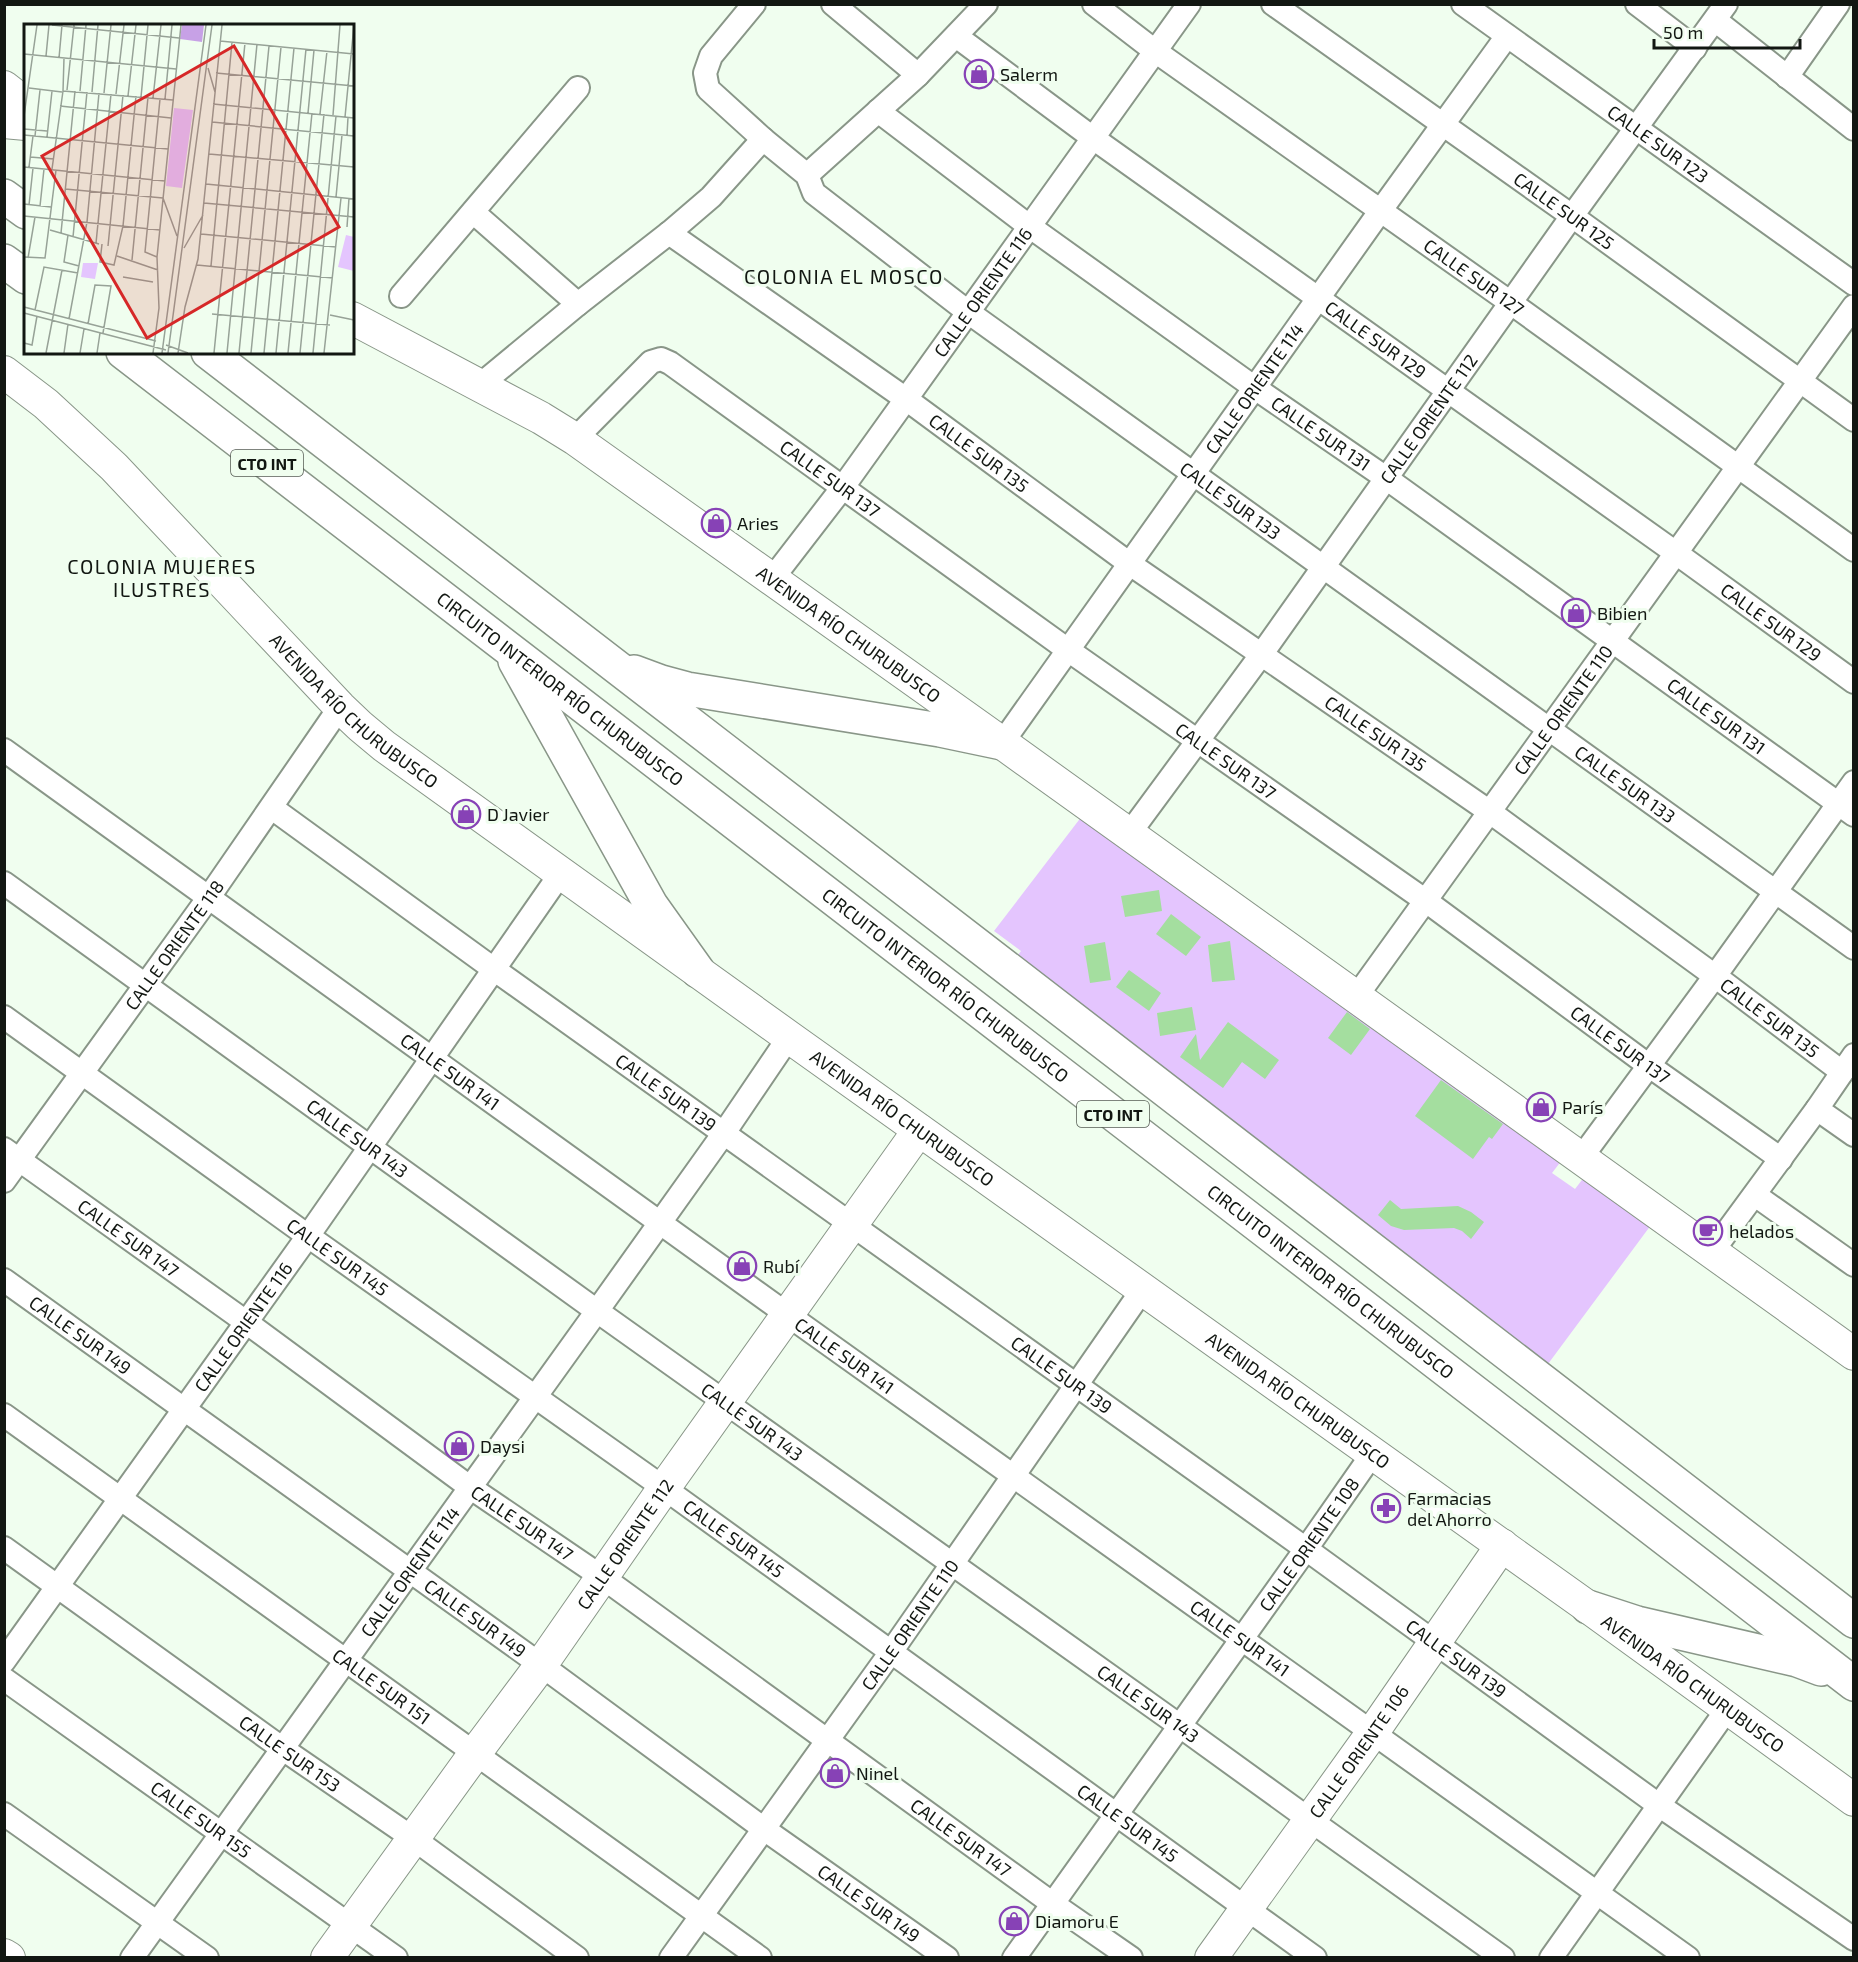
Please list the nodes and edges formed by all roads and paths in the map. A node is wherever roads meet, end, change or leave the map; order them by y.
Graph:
1 (754, 4) edge
2 (833, 4) edge
3 (986, 4) edge
4 (1094, 4) edge
5 (1189, 4) edge
6 (1273, 4) edge
7 (1463, 4) edge
8 (1637, 4) edge
9 (1838, 4) edge
10 (1721, 12) edge
11 (956, 36) junction
12 (1508, 36) junction
13 (1695, 48) junction
14 (1155, 51) junction
15 (918, 75) junction
16 (1787, 77) junction
17 (4, 87) edge
18 (578, 88) dead end
19 (24, 102) edge
20 (878, 111) junction
21 (4, 122) edge
22 (24, 124) edge
23 (1443, 126) junction
24 (1635, 128) junction
25 (1854, 129) edge
26 (1093, 138) junction
27 (763, 139) junction
28 (807, 175) junction
29 (4, 196) edge
30 (1381, 210) junction
31 (24, 211) edge
32 (473, 212) junction
33 (1572, 216) junction
34 (1029, 226) junction
35 (669, 233) junction
36 (4, 261) edge
37 (24, 276) edge
38 (1854, 284) edge
39 (401, 296) dead end
40 (1319, 299) junction
41 (579, 303) junction
42 (1511, 303) junction
43 (1854, 306) edge
44 (968, 312) junction
45 (354, 319) edge
46 (126, 354) edge
47 (211, 354) edge
48 (4, 372) edge
49 (1799, 382) junction
50 (480, 385) junction
51 (1255, 388) junction
52 (1449, 392) junction
53 (906, 399) junction
54 (1854, 420) edge
55 (575, 439) junction
56 (1737, 468) junction
57 (1195, 475) junction
58 (1386, 478) junction
59 (843, 487) junction
60 (1854, 550) edge
61 (1676, 553) junction
62 (1130, 564) junction
63 (1324, 566) junction
64 (772, 579) junction
65 (1612, 643) junction
66 (509, 649) junction
67 (1068, 650) junction
68 (1261, 655) junction
69 (610, 663) junction
70 (1854, 682) edge
71 (340, 707) junction
72 (1549, 730) junction
73 (1198, 742) junction
74 (1002, 743) junction
75 (4, 750) edge
76 (1854, 782) edge
77 (272, 808) junction
78 (1846, 810) edge
79 (1490, 812) junction
80 (1129, 834) junction
81 (561, 873) junction
82 (4, 883) edge
83 (1776, 891) junction
84 (210, 897) junction
85 (1426, 901) junction
86 (1854, 948) edge
87 (495, 970) junction
88 (698, 971) junction
89 (1715, 976) junction
90 (145, 986) junction
91 (1356, 997) junction
92 (4, 1017) edge
93 (789, 1037) junction
94 (433, 1058) junction
95 (1848, 1063) edge
96 (1648, 1065) junction
97 (83, 1073) junction
98 (1817, 1109) junction
99 (919, 1130) junction
100 (724, 1133) junction
101 (1854, 1136) edge
102 (370, 1146) junction
103 (12, 1154) edge
104 (1581, 1158) junction
105 (1781, 1159) junction
106 (4, 1181) edge
107 (1755, 1195) junction
108 (660, 1222) junction
109 (852, 1224) junction
110 (308, 1236) junction
111 (1712, 1252) junction
112 (1854, 1265) edge
113 (4, 1280) edge
114 (1143, 1289) junction
115 (597, 1311) junction
116 (788, 1315) junction
117 (246, 1322) junction
118 (1854, 1354) edge
119 (1077, 1385) junction
120 (535, 1398) junction
121 (725, 1403) junction
122 (184, 1410) junction
123 (4, 1415) edge
124 (1373, 1453) junction
125 (1014, 1476) junction
126 (471, 1488) junction
127 (664, 1488) junction
128 (120, 1499) junction
129 (1502, 1545) junction
130 (4, 1548) edge
131 (1306, 1549) junction
132 (953, 1564) junction
133 (409, 1572) junction
134 (602, 1577) junction
135 (58, 1586) junction
136 (1588, 1607) junction
137 (1854, 1621) edge
138 (1242, 1639) junction
139 (1434, 1643) junction
140 (891, 1652) junction
141 (347, 1659) junction
142 (4, 1661) edge
143 (541, 1665) junction
144 (4, 1679) edge
145 (1850, 1681) edge
146 (1728, 1708) junction
147 (1180, 1726) junction
148 (1373, 1732) junction
149 (829, 1740) junction
150 (283, 1749) junction
151 (476, 1752) junction
152 (1854, 1800) edge
153 (1660, 1806) junction
154 (1117, 1813) junction
155 (4, 1814) edge
156 (1310, 1821) junction
157 (764, 1829) junction
158 (221, 1834) junction
159 (414, 1839) junction
160 (1597, 1894) junction
161 (1053, 1904) junction
162 (1246, 1909) junction
163 (702, 1916) junction
164 (157, 1922) junction
165 (351, 1924) junction
166 (1854, 1939) edge
167 (4, 1955) edge
168 (9, 1958) edge
169 (132, 1958) edge
170 (207, 1958) edge
171 (327, 1958) edge
172 (396, 1958) edge
173 (577, 1958) edge
174 (671, 1958) edge
175 (760, 1958) edge
176 (947, 1958) edge
177 (1014, 1958) edge
178 (1131, 1958) edge
179 (1211, 1958) edge
180 (1315, 1958) edge
181 (1503, 1958) edge
182 (1551, 1958) edge
183 (1688, 1958) edge

1 - 27 street, CALLE SUR 133
2 - 15 street
3 - 11 street
4 - 14 street, CALLE SUR 127
5 - 14 street, CALLE ORIENTE 116
6 - 23 street, CALLE SUR 125
7 - 12 street, CALLE SUR 123
8 - 13 street
9 - 16 street
10 - 13 street, CALLE ORIENTE 112
10 - 16 street
11 - 15 street
11 - 26 street, CALLE SUR 129
12 - 23 street, CALLE ORIENTE 114
12 - 24 street, CALLE SUR 123
13 - 24 street, CALLE ORIENTE 112
14 - 26 street, CALLE ORIENTE 116
14 - 30 street, CALLE SUR 127
15 - 20 street
16 - 25 street
17 - 19 main road
18 - 32 street
20 - 28 street
20 - 34 street, CALLE SUR 131
21 - 22 main road
23 - 30 street, CALLE ORIENTE 114
23 - 33 street, CALLE SUR 125
24 - 33 street, CALLE ORIENTE 112
24 - 38 street, CALLE SUR 123
26 - 34 street, CALLE ORIENTE 116
26 - 40 street, CALLE SUR 129
27 - 28 street, CALLE SUR 133
27 - 35 street
28 - 44 street, CALLE SUR 133
29 - 31 highway
30 - 40 street, CALLE ORIENTE 114
30 - 42 street, CALLE SUR 127
32 - 39 street
32 - 41 street
33 - 42 street, CALLE ORIENTE 112
33 - 49 street, CALLE SUR 125
34 - 44 street, CALLE ORIENTE 116
34 - 51 street, CALLE SUR 131
35 - 41 street
35 - 53 street, CALLE SUR 135
36 - 37 highway
40 - 51 street, CALLE ORIENTE 114
40 - 52 street, CALLE SUR 129
41 - 50 street
42 - 52 street, CALLE ORIENTE 112
42 - 56 street, CALLE SUR 127
43 - 49 street, CALLE ORIENTE 110
44 - 53 street, CALLE ORIENTE 116
44 - 57 street, CALLE SUR 133
45 - 50 main road, AVENIDA RÍO CHURUBUSCO
46 - 66 highway, CIRCUITO INTERIOR RÍO CHURUBUSCO / CTO INT
47 - 69 highway, CTO INT
48 - 71 main road, AVENIDA RÍO CHURUBUSCO
49 - 54 street, CALLE SUR 125
49 - 56 street, CALLE ORIENTE 110
50 - 55 main road, AVENIDA RÍO CHURUBUSCO
51 - 57 street, CALLE ORIENTE 114
51 - 58 street, CALLE SUR 131
52 - 58 street, CALLE ORIENTE 112
52 - 61 street, CALLE SUR 129
53 - 59 street, CALLE ORIENTE 116
53 - 62 street, CALLE SUR 135
55 - 59 street, CALLE SUR 137
55 - 64 main road, AVENIDA RÍO CHURUBUSCO
56 - 60 street, CALLE SUR 127
56 - 61 street, CALLE ORIENTE 110
57 - 62 street, CALLE ORIENTE 114
57 - 63 street, CALLE SUR 133
58 - 63 street, CALLE ORIENTE 112
58 - 65 street, CALLE SUR 131
59 - 64 street, CALLE ORIENTE 116
59 - 67 street, CALLE SUR 137
61 - 65 street, CALLE ORIENTE 110
61 - 70 street, CALLE SUR 129
62 - 67 street, CALLE ORIENTE 114
62 - 68 street, CALLE SUR 135
63 - 68 street, CALLE ORIENTE 112
63 - 72 street, CALLE SUR 133
64 - 74 main road, AVENIDA RÍO CHURUBUSCO
65 - 72 street, CALLE ORIENTE 110
65 - 78 street, CALLE SUR 131
66 - 88 highway
66 - 145 highway, CIRCUITO INTERIOR RÍO CHURUBUSCO / CTO INT
67 - 73 street, CALLE SUR 137
67 - 74 street, CALLE ORIENTE 114
68 - 73 street, CALLE ORIENTE 112
68 - 79 street, CALLE SUR 135
69 - 74 highway
69 - 137 highway, CTO INT
71 - 77 street, CALLE ORIENTE 118
71 - 81 main road, AVENIDA RÍO CHURUBUSCO
72 - 79 street, CALLE ORIENTE 110
72 - 83 street, CALLE SUR 133
73 - 80 street, CALLE ORIENTE 112
73 - 85 street, CALLE SUR 137
74 - 80 main road, AVENIDA RÍO CHURUBUSCO
75 - 84 street, CALLE SUR 141
76 - 78 street
77 - 84 street, CALLE ORIENTE 118
77 - 87 street, CALLE SUR 139
78 - 83 street
79 - 85 street, CALLE ORIENTE 110
79 - 89 street, CALLE SUR 135
80 - 91 main road, AVENIDA RÍO CHURUBUSCO
81 - 87 street, CALLE ORIENTE 116
81 - 88 main road, AVENIDA RÍO CHURUBUSCO
82 - 90 street, CALLE SUR 143
83 - 86 street, CALLE SUR 133
83 - 89 street
84 - 90 street, CALLE ORIENTE 118
84 - 94 street, CALLE SUR 141
85 - 91 street, CALLE ORIENTE 110
85 - 96 street, CALLE SUR 137
87 - 94 street, CALLE ORIENTE 116
87 - 100 street, CALLE SUR 139
88 - 93 main road, AVENIDA RÍO CHURUBUSCO
89 - 95 street, CALLE SUR 135
89 - 96 street
90 - 97 street, CALLE ORIENTE 118
90 - 102 street, CALLE SUR 143
91 - 104 main road, AVENIDA RÍO CHURUBUSCO
92 - 97 street, CALLE SUR 145
93 - 99 main road, AVENIDA RÍO CHURUBUSCO
93 - 100 street, CALLE ORIENTE 114
94 - 102 street, CALLE ORIENTE 116
94 - 108 street, CALLE SUR 141
95 - 98 street
96 - 104 street
96 - 105 street, CALLE SUR 137
97 - 103 street, CALLE ORIENTE 118
97 - 110 street, CALLE SUR 145
98 - 101 street
98 - 105 street
99 - 109 main road, CALLE ORIENTE 112
99 - 114 main road, AVENIDA RÍO CHURUBUSCO
100 - 108 street, CALLE ORIENTE 114
100 - 109 street, CALLE SUR 139
102 - 110 street, CALLE ORIENTE 116
102 - 115 street, CALLE SUR 143
103 - 106 street, CALLE ORIENTE 118
103 - 117 street, CALLE SUR 147
104 - 111 main road, AVENIDA RÍO CHURUBUSCO
105 - 107 street
107 - 111 street
107 - 112 street
108 - 115 street, CALLE ORIENTE 114
108 - 116 street, CALLE SUR 141
109 - 116 main road, CALLE ORIENTE 112
109 - 119 street, CALLE SUR 139
110 - 117 street, CALLE ORIENTE 116
110 - 120 street, CALLE SUR 145
111 - 118 main road, AVENIDA RÍO CHURUBUSCO
113 - 122 street, CALLE SUR 149
114 - 119 street, CALLE ORIENTE 110
114 - 124 main road, AVENIDA RÍO CHURUBUSCO
115 - 120 street, CALLE ORIENTE 114
115 - 121 street, CALLE SUR 143
116 - 121 main road, CALLE ORIENTE 112
116 - 125 street, CALLE SUR 141
117 - 122 street, CALLE ORIENTE 116
117 - 126 street, CALLE SUR 147
119 - 125 street, CALLE ORIENTE 110
119 - 131 street, CALLE SUR 139
120 - 126 street, CALLE ORIENTE 114
120 - 127 street, CALLE SUR 145
121 - 127 main road, CALLE ORIENTE 112
121 - 132 street, CALLE SUR 143
122 - 128 street, CALLE ORIENTE 116
122 - 133 street, CALLE SUR 149
123 - 128 street, CALLE SUR 151
124 - 129 main road, AVENIDA RÍO CHURUBUSCO
124 - 131 street, CALLE ORIENTE 108
125 - 132 street, CALLE ORIENTE 110
125 - 138 street, CALLE SUR 141
126 - 133 street, CALLE ORIENTE 114
126 - 134 street, CALLE SUR 147
127 - 134 main road, CALLE ORIENTE 112
127 - 140 street, CALLE SUR 145
128 - 135 street, CALLE ORIENTE 116
128 - 141 street, CALLE SUR 151
129 - 136 main road, AVENIDA RÍO CHURUBUSCO
129 - 139 main road, CALLE ORIENTE 106
130 - 135 street, CALLE SUR 153
131 - 138 street, CALLE ORIENTE 108
131 - 139 street, CALLE SUR 139
132 - 140 street, CALLE ORIENTE 110
132 - 147 street, CALLE SUR 143
133 - 141 street, CALLE ORIENTE 114
133 - 143 street, CALLE SUR 149
134 - 143 main road, CALLE ORIENTE 112
134 - 149 street, CALLE SUR 147
135 - 142 street, CALLE ORIENTE 116
135 - 150 street, CALLE SUR 153
136 - 145 highway
136 - 146 main road, AVENIDA RÍO CHURUBUSCO
138 - 147 street, CALLE ORIENTE 108
138 - 148 street, CALLE SUR 141
139 - 148 main road, CALLE ORIENTE 106
139 - 153 street, CALLE SUR 139
140 - 149 street, CALLE ORIENTE 110
140 - 154 street, CALLE SUR 145
141 - 150 street, CALLE ORIENTE 114
141 - 151 street, CALLE SUR 151
143 - 151 main road, CALLE ORIENTE 112
143 - 157 street, CALLE SUR 149
144 - 158 street, CALLE SUR 155
146 - 152 main road, AVENIDA RÍO CHURUBUSCO
146 - 153 street
147 - 154 street, CALLE ORIENTE 108
147 - 156 street, CALLE SUR 143
148 - 156 main road, CALLE ORIENTE 106
148 - 160 street, CALLE SUR 141
149 - 157 street, CALLE ORIENTE 110
149 - 161 street, CALLE SUR 147
150 - 158 street, CALLE ORIENTE 114
150 - 159 street, CALLE SUR 153
151 - 159 main road, CALLE ORIENTE 112
151 - 163 street, CALLE SUR 151
153 - 160 street
153 - 166 street, CALLE SUR 139
154 - 161 street, CALLE ORIENTE 108
154 - 162 street, CALLE SUR 145
155 - 164 street
156 - 162 main road, CALLE ORIENTE 106
156 - 181 street, CALLE SUR 143
157 - 163 street, CALLE ORIENTE 110
157 - 176 street, CALLE SUR 149
158 - 164 street, CALLE ORIENTE 114
158 - 165 street, CALLE SUR 155
159 - 165 main road, CALLE ORIENTE 112
159 - 173 street, CALLE SUR 153
160 - 182 street
160 - 183 street, CALLE SUR 141
161 - 177 street, CALLE ORIENTE 108
161 - 178 street, CALLE SUR 147
162 - 179 main road, CALLE ORIENTE 106
162 - 180 street, CALLE SUR 145
163 - 174 street, CALLE ORIENTE 110
163 - 175 street, CALLE SUR 151
164 - 169 street, CALLE ORIENTE 114
164 - 170 street
165 - 171 main road, CALLE ORIENTE 112
165 - 172 street, CALLE SUR 155
167 - 168 main road

